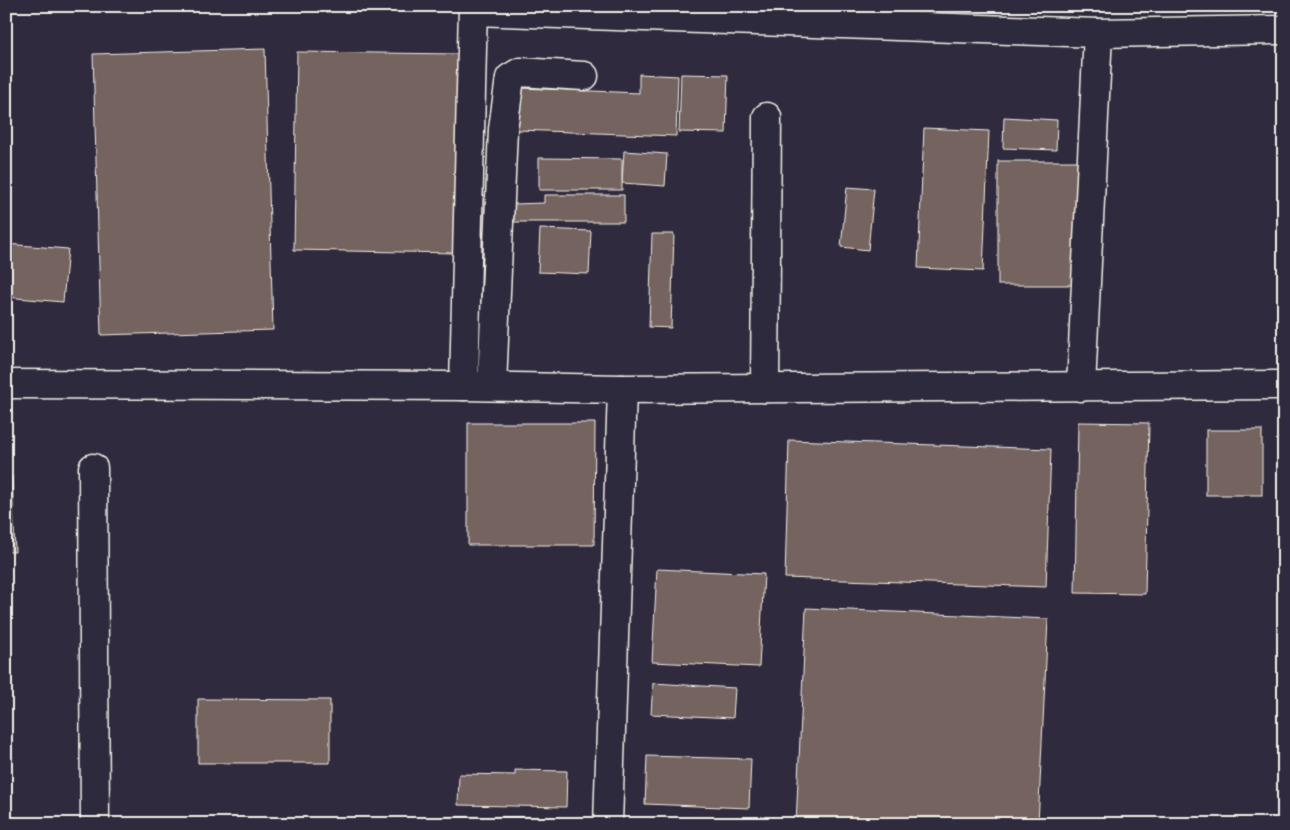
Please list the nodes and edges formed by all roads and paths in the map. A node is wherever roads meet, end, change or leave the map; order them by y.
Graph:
1 (473, 9) edge
2 (1284, 30) edge
3 (1098, 33) junction
4 (584, 76) dead end
5 (767, 117) dead end
6 (6, 384) edge
7 (1284, 385) edge
8 (464, 386) junction
9 (492, 386) junction
10 (1081, 386) junction
11 (765, 388) junction
12 (622, 390) junction
13 (93, 468) dead end
14 (95, 824) edge
15 (608, 824) edge

1 - 3 street
1 - 8 street
2 - 3 street
3 - 10 street
4 - 9 street
5 - 11 street
6 - 8 street
7 - 10 street
8 - 9 street
9 - 12 street
10 - 11 street
11 - 12 street
12 - 15 street
13 - 14 street

